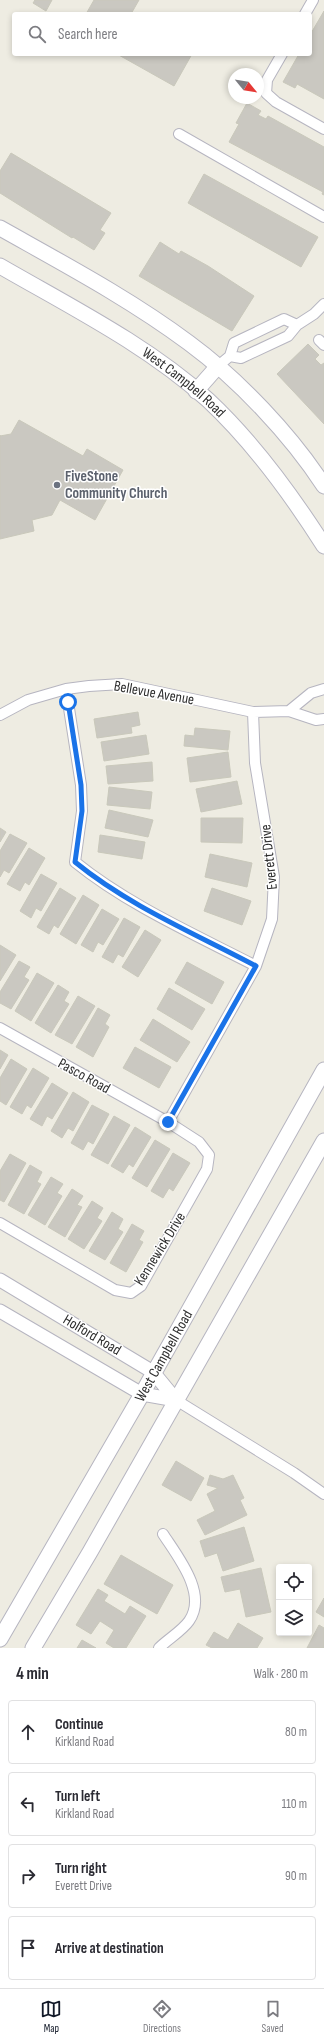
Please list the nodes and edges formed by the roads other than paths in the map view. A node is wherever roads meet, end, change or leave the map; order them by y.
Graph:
1 (313, 0) edge
2 (306, 12) edge
3 (281, 56) edge
4 (324, 129) edge
5 (179, 134) dead end
6 (324, 217) edge
7 (0, 228) edge
8 (0, 266) edge
9 (324, 304) edge
10 (297, 325) junction
11 (250, 335) junction
12 (258, 350) junction
13 (230, 356) junction
14 (218, 366) junction
15 (196, 391) junction
16 (324, 486) edge
17 (324, 546) edge
18 (66, 689) junction
19 (324, 689) edge
20 (289, 710) junction
21 (253, 712) junction
22 (0, 715) edge
23 (324, 719) edge
24 (256, 966) junction
25 (0, 1028) edge
26 (324, 1070) edge
27 (168, 1122) junction
28 (324, 1141) edge
29 (209, 1155) joint
30 (0, 1223) edge
31 (0, 1280) edge
32 (0, 1311) edge
33 (154, 1372) junction
34 (142, 1394) junction
35 (176, 1400) junction
36 (324, 1494) edge
37 (163, 1534) dead end
38 (0, 1639) edge
39 (33, 1648) edge
40 (159, 1648) edge

1 - 2 street
3 - 4 street
5 - 6 street
7 - 14 main road
8 - 15 main road, West Campbell Road
9 - 10 street
10 - 11 street
10 - 12 street
11 - 12 street
11 - 13 street
12 - 13 street
13 - 14 street
14 - 15 main road
14 - 16 main road
15 - 17 main road, West Campbell Road
18 - 21 street, Bellevue Avenue
18 - 22 street, Bellevue Avenue
18 - 24 street
19 - 20 street
20 - 21 street, Bellevue Avenue
20 - 23 street, Bellevue Avenue
21 - 24 street, Everett Drive
24 - 27 street, Everett Drive
25 - 27 street, Pasco Road
26 - 33 main road, West Campbell Road
27 - 29 street, Pasco Road
28 - 35 main road
29 - 30 street, Kennewick Drive
31 - 33 street, Holford Road
32 - 34 street, Holford Road
33 - 34 main road, West Campbell Road
33 - 35 street, Holford Road
34 - 35 street, Holford Road
34 - 38 main road, West Campbell Road
35 - 36 street, Holford Road
35 - 39 main road
37 - 40 street

